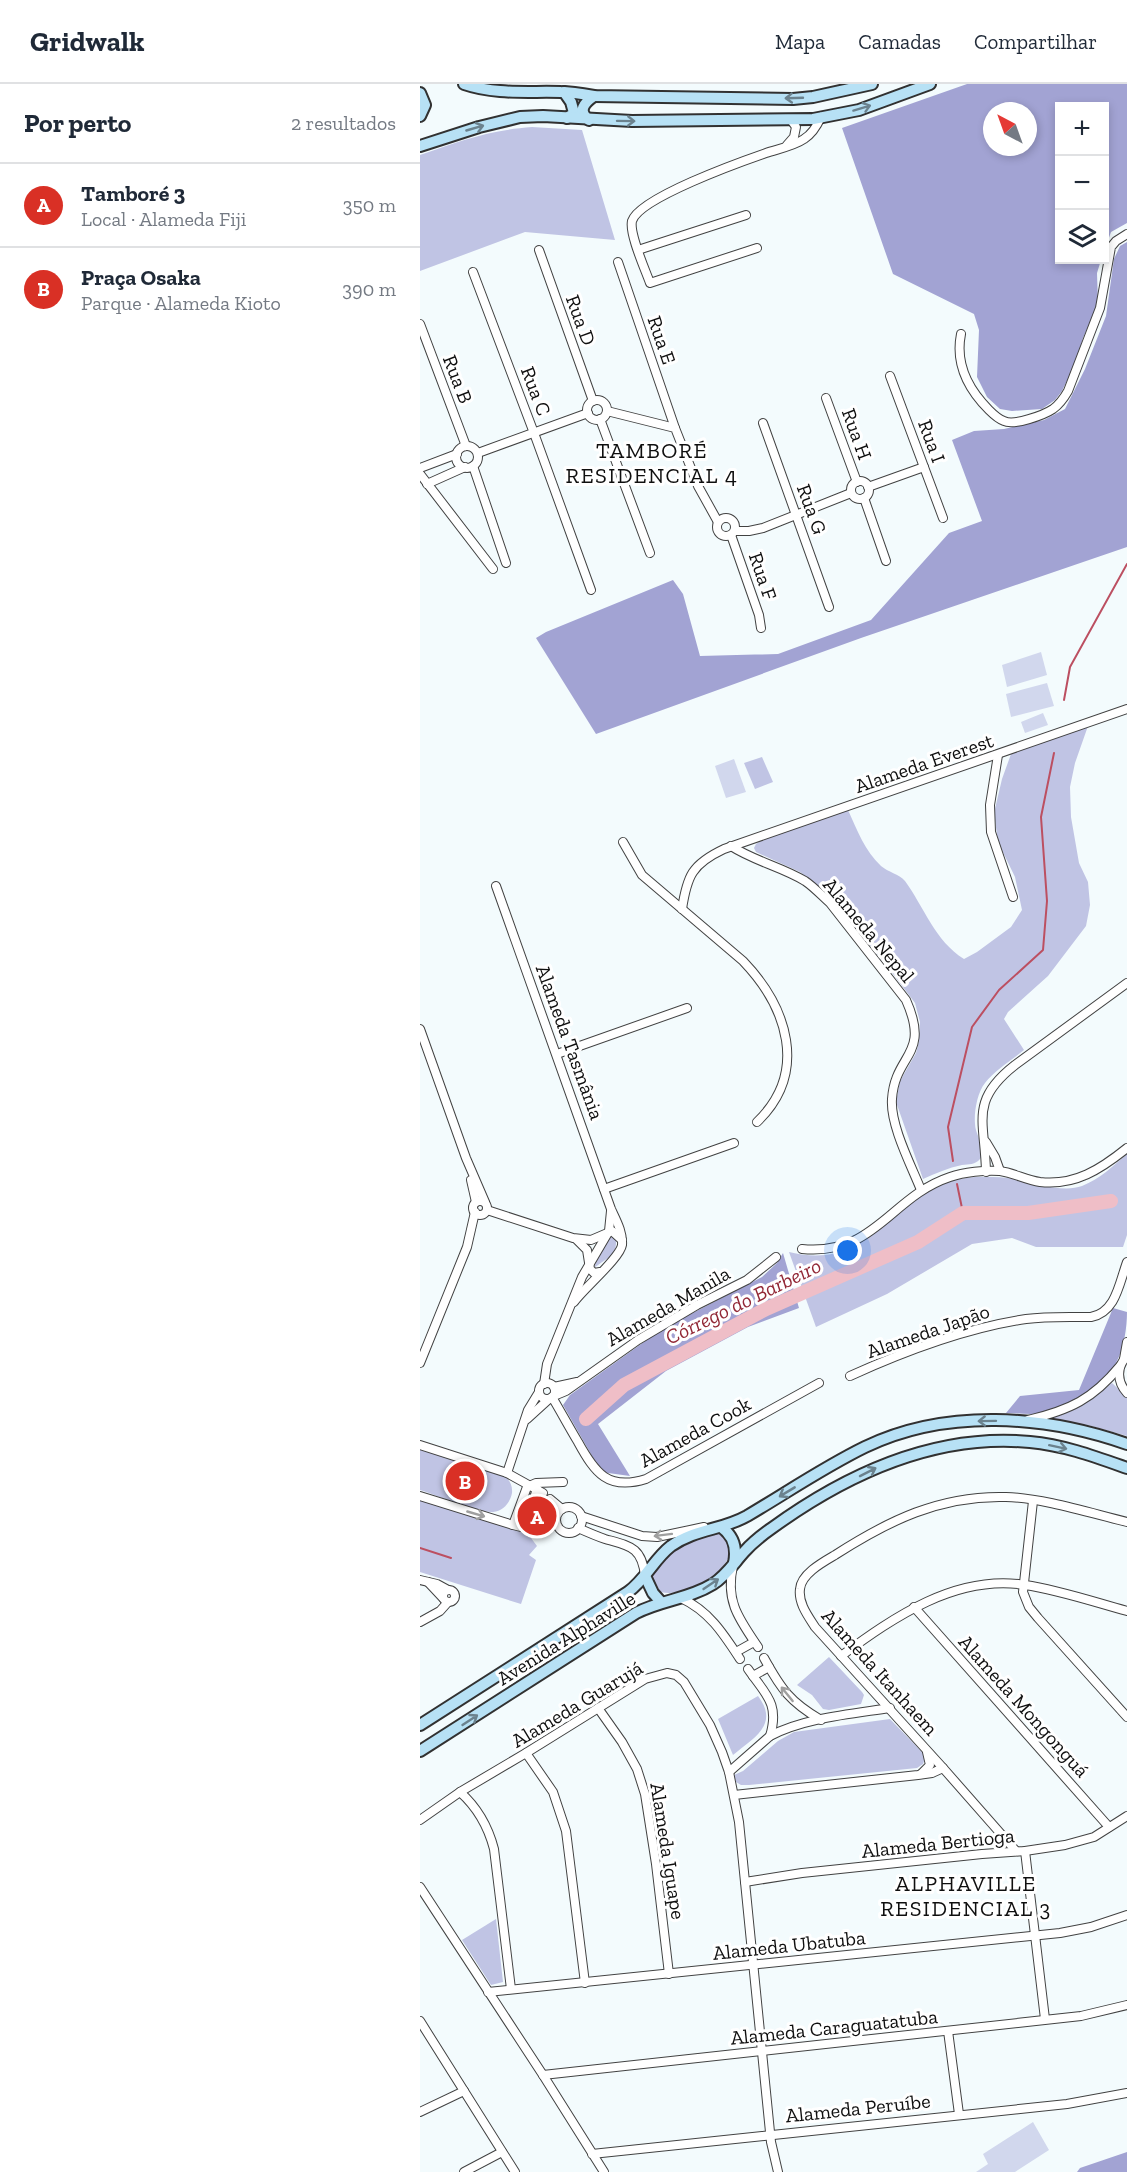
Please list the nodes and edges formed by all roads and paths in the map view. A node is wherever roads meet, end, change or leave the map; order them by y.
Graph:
1 (464, 84) edge
2 (872, 84) edge
3 (930, 84) edge
4 (850, 87) edge
5 (564, 92) junction
6 (420, 93) edge
7 (594, 96) junction
8 (420, 116) edge
9 (821, 117) junction
10 (567, 118) junction
11 (589, 120) junction
12 (791, 120) junction
13 (420, 146) edge
14 (786, 146) junction
15 (746, 215) dead end
16 (1127, 234) edge
17 (757, 248) dead end
18 (539, 250) dead end
19 (638, 250) junction
20 (618, 262) dead end
21 (473, 272) dead end
22 (420, 324) edge
23 (961, 334) dead end
24 (890, 376) dead end
25 (826, 398) dead end
26 (593, 401) junction
27 (607, 411) junction
28 (588, 413) junction
29 (600, 419) junction
30 (763, 423) dead end
31 (675, 428) junction
32 (534, 433) junction
33 (466, 446) junction
34 (478, 453) junction
35 (457, 454) junction
36 (474, 466) junction
37 (465, 467) junction
38 (924, 467) junction
39 (420, 468) edge
40 (420, 474) edge
41 (857, 482) junction
42 (427, 484) junction
43 (868, 488) junction
44 (851, 493) junction
45 (864, 498) junction
46 (797, 515) junction
47 (943, 518) dead end
48 (718, 522) junction
49 (733, 533) junction
50 (650, 553) dead end
51 (886, 561) dead end
52 (506, 563) dead end
53 (493, 569) dead end
54 (591, 590) dead end
55 (829, 608) dead end
56 (761, 628) dead end
57 (1127, 709) edge
58 (998, 755) junction
59 (750, 841) junction
60 (623, 842) dead end
61 (731, 846) junction
62 (753, 858) junction
63 (496, 886) dead end
64 (1013, 897) dead end
65 (682, 909) junction
66 (1127, 983) edge
67 (687, 1008) dead end
68 (420, 1029) edge
69 (557, 1054) junction
70 (757, 1122) dead end
71 (986, 1141) junction
72 (734, 1143) dead end
73 (1127, 1148) edge
74 (1000, 1171) junction
75 (986, 1172) junction
76 (604, 1189) junction
77 (921, 1190) junction
78 (481, 1208) junction
79 (610, 1209) junction
80 (609, 1231) junction
81 (573, 1238) junction
82 (622, 1240) junction
83 (801, 1249) dead end
84 (776, 1257) dead end
85 (1127, 1262) edge
86 (589, 1264) junction
87 (600, 1272) junction
88 (574, 1302) junction
89 (1127, 1342) edge
90 (1124, 1360) edge
91 (420, 1363) edge
92 (850, 1376) dead end
93 (577, 1382) junction
94 (819, 1383) dead end
95 (549, 1385) junction
96 (539, 1392) junction
97 (1127, 1393) edge
98 (552, 1397) junction
99 (1024, 1421) junction
100 (524, 1423) junction
101 (420, 1444) edge
102 (1127, 1444) edge
103 (1127, 1468) edge
104 (507, 1473) junction
105 (563, 1482) dead end
106 (528, 1485) junction
107 (420, 1496) edge
108 (550, 1499) dead end
109 (1033, 1501) junction
110 (562, 1509) junction
111 (581, 1516) junction
112 (543, 1518) dead end
113 (556, 1522) junction
114 (1127, 1522) edge
115 (513, 1525) junction
116 (720, 1527) junction
117 (578, 1528) junction
118 (530, 1532) dead end
119 (733, 1566) junction
120 (645, 1576) junction
121 (424, 1581) edge
122 (1024, 1584) junction
123 (681, 1598) junction
124 (661, 1602) junction
125 (914, 1608) junction
126 (1127, 1611) edge
127 (420, 1622) edge
128 (842, 1656) junction
129 (764, 1658) dead end
130 (769, 1667) junction
131 (748, 1669) dead end
132 (753, 1676) junction
133 (598, 1708) junction
134 (890, 1708) junction
135 (1127, 1717) edge
136 (821, 1720) junction
137 (420, 1725) edge
138 (770, 1736) junction
139 (926, 1748) junction
140 (420, 1751) edge
141 (526, 1753) junction
142 (943, 1768) junction
143 (729, 1772) junction
144 (920, 1775) junction
145 (460, 1792) junction
146 (734, 1795) junction
147 (1127, 1816) edge
148 (420, 1820) edge
149 (1109, 1827) junction
150 (1016, 1851) junction
151 (1025, 1851) junction
152 (745, 1882) junction
153 (420, 1887) edge
154 (1127, 1915) edge
155 (1035, 1935) junction
156 (753, 1966) junction
157 (669, 1974) junction
158 (585, 1983) junction
159 (511, 1989) junction
160 (488, 1992) junction
161 (1127, 2006) edge
162 (1045, 2019) junction
163 (420, 2021) edge
164 (948, 2031) junction
165 (763, 2051) junction
166 (543, 2075) junction
167 (464, 2091) junction
168 (1127, 2093) edge
169 (420, 2112) edge
170 (959, 2114) junction
171 (770, 2134) junction
172 (502, 2152) junction
173 (592, 2154) junction
174 (464, 2172) edge
175 (515, 2172) edge
176 (604, 2172) edge
177 (778, 2172) edge

1 - 5 main road
2 - 4 main road
9 -> 3 main road
4 -> 7 main road
5 - 7 main road
5 - 10 main road
6 - 8 main road
7 - 11 main road
9 - 12 main road
9 - 14 street
10 - 11 main road
13 -> 10 main road
11 -> 12 main road
12 - 14 street
14 - 19 street
15 - 19 street
16 - 23 street
17 - 19 street
18 - 26 street, Rua D
20 - 31 street, Rua E
21 - 32 street, Rua C
22 - 33 street, Rua B
24 - 38 street, Rua I
25 - 41 street, Rua H
26 - 27 street
26 - 28 street
27 - 29 street
27 - 31 street
28 - 29 street
28 - 32 street
29 - 50 street
30 - 46 street, Rua G
31 - 48 street, Rua E
32 - 34 street
32 - 54 street, Rua C
33 - 34 street
33 - 35 street
34 - 36 street
35 - 37 street
35 - 39 street
36 - 37 street
36 - 52 street
37 - 42 street
38 - 43 street
38 - 47 street, Rua I
40 - 42 street
41 - 43 street
41 - 44 street
42 - 53 street
43 - 45 street
44 - 45 street
44 - 46 street
45 - 51 street
46 - 49 street
46 - 55 street, Rua G
48 - 49 street
48 - 49 street
49 - 56 street, Rua F
57 - 58 street, Alameda Everest
58 - 59 street, Alameda Everest
58 - 64 street
59 - 61 street, Alameda Everest
59 - 62 street
60 - 65 street
61 - 62 street, Alameda Nepal
61 - 65 street, Alameda Everest
62 - 77 street, Alameda Nepal
63 - 69 street, Alameda Tasmânia
65 - 70 street
66 - 71 street
67 - 69 street
68 - 78 street
69 - 76 street, Alameda Tasmânia
71 - 74 street
71 - 75 street
72 - 76 street
73 - 74 street
74 - 75 street
75 - 77 street
76 - 79 street, Alameda Tasmânia
77 - 83 street
78 - 81 street
78 - 91 street
79 - 80 street, Alameda Tasmânia
79 - 82 street, Alameda Tasmânia
80 - 81 street
80 - 82 street
80 - 86 street, Alameda Tasmânia
81 - 86 street
82 - 87 street, Alameda Tasmânia
84 - 93 street, Alameda Manila
85 - 92 street, Alameda Japão
86 - 87 street
86 - 88 street, Alameda Tasmânia
87 - 88 street, Alameda Tasmânia
88 - 95 street, Alameda Tasmânia
89 - 90 street
90 - 97 street
90 - 99 street
93 - 95 street, Alameda Manila
93 - 98 street, Alameda Manila
94 - 98 street, Alameda Cook
95 - 96 street
95 - 98 street
96 - 98 street
96 - 100 street
98 - 100 street
99 - 102 main road, Avenida Alphaville
99 -> 116 main road, Avenida Alphaville
100 - 104 street
101 - 104 street
119 -> 103 main road, Avenida Alphaville
104 - 106 street
105 - 106 street
106 - 115 street
106 - 115 street
107 -> 115 street
108 - 110 street
109 - 114 street, Alameda Itanhaem
109 - 122 street
109 - 128 street, Alameda Itanhaem
110 - 111 street
110 - 113 street
116 -> 111 street
111 - 117 street
112 - 113 street
113 - 117 street
115 - 118 street
116 - 119 main road
116 - 120 main road, Avenida Alphaville
117 - 120 street
123 -> 119 main road, Avenida Alphaville
119 - 123 street
120 - 124 main road
120 - 137 main road, Avenida Alphaville
121 - 127 street
122 - 125 street
122 - 126 street
122 - 135 street
123 - 124 main road, Avenida Alphaville
140 -> 124 main road, Avenida Alphaville
125 - 128 street
125 - 149 street, Alameda Mongonguá
128 - 134 street, Alameda Itanhaem
129 - 130 street
130 - 132 street
136 -> 130 street
131 - 132 street
132 - 138 street
133 - 141 street, Alameda Guarujá
133 - 143 street, Alameda Guarujá
133 - 157 street, Alameda Iguape
134 - 136 street
134 - 139 street, Alameda Itanhaem
136 - 138 street
138 - 143 street
139 - 142 street, Alameda Itanhaem
139 - 144 street
141 - 145 street, Alameda Guarujá
141 - 158 street
142 - 144 street
142 - 150 street, Alameda Itanhaem
143 - 146 street, Alameda Guarujá
144 - 146 street
145 - 148 street, Alameda Guarujá
145 - 159 street
146 - 152 street, Alameda Guarujá
147 - 149 street, Alameda Bertioga
149 - 151 street, Alameda Bertioga
150 - 151 street, Alameda Bertioga
150 - 152 street, Alameda Bertioga
151 - 155 street
152 - 156 street, Alameda Guarujá
153 - 160 street
154 - 155 street, Alameda Ubatuba
155 - 156 street, Alameda Ubatuba
155 - 162 street
156 - 157 street, Alameda Ubatuba
156 - 165 street, Alameda Guarujá
157 - 158 street, Alameda Ubatuba
158 - 159 street, Alameda Ubatuba
159 - 160 street, Alameda Ubatuba
160 - 166 street
161 - 162 street, Alameda Caraguatatuba
162 - 164 street, Alameda Caraguatatuba
163 - 167 street
164 - 165 street, Alameda Caraguatatuba
164 - 170 street
165 - 166 street, Alameda Caraguatatuba
165 - 171 street, Alameda Guarujá
166 - 173 street
167 - 169 street
167 - 172 street
168 - 170 street, Alameda Peruíbe
170 - 171 street, Alameda Peruíbe
171 - 173 street, Alameda Peruíbe
171 - 177 street, Alameda Guarujá
172 - 174 street
172 - 175 street
173 - 176 street

